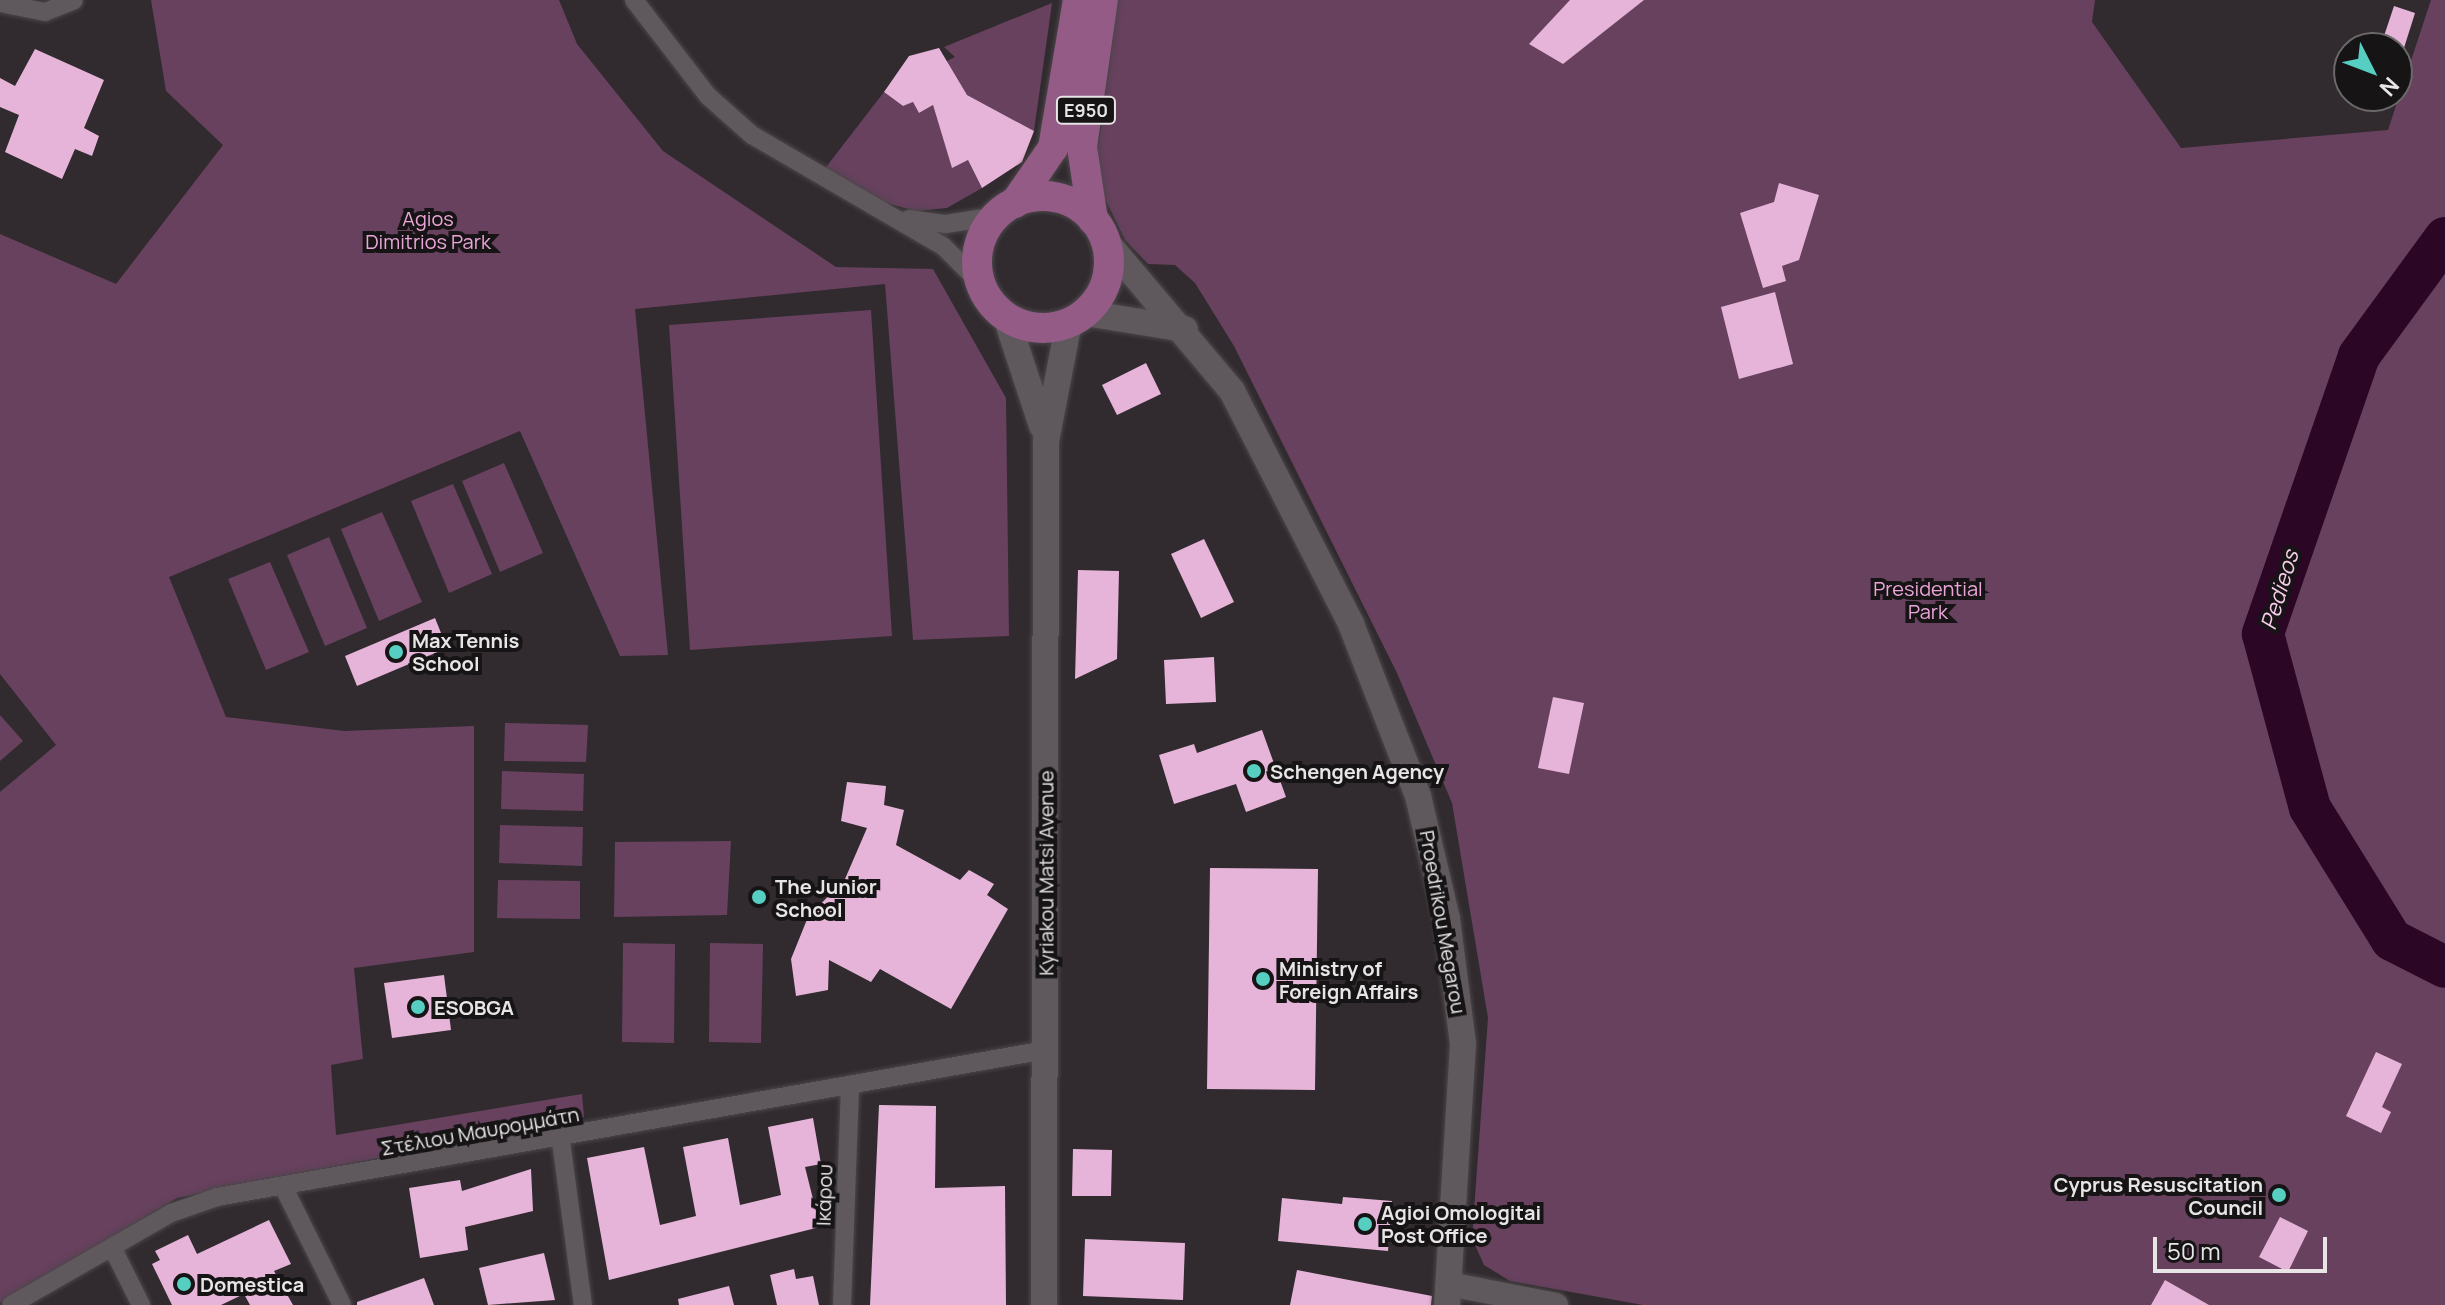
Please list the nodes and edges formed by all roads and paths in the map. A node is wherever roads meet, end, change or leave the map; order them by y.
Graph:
1 (74, 0) edge
2 (634, 0) edge
3 (1078, 0) edge
4 (1103, 0) edge
5 (0, 3) edge
6 (875, 210) junction
7 (1005, 210) junction
8 (1099, 229) junction
9 (980, 283) junction
10 (1006, 317) junction
11 (1077, 317) junction
12 (1185, 329) junction
13 (1046, 441) junction
14 (1046, 1050) junction
15 (850, 1086) junction
16 (561, 1141) junction
17 (283, 1186) junction
18 (112, 1247) junction
19 (1448, 1294) edge
20 (11, 1305) edge
21 (141, 1305) edge
22 (342, 1305) edge
23 (583, 1305) edge
24 (842, 1305) edge
25 (1044, 1305) edge
26 (1556, 1305) edge

1 - 5 street
2 - 6 street
3 - 7 main road, E950
4 - 8 main road, E950
6 - 7 street
6 - 9 street
7 - 8 main road
7 - 9 main road
8 - 11 main road
8 - 12 main road, Proedrikou Megarou
9 - 10 main road
10 - 11 main road
10 - 13 main road, Kyriakou Matsi Avenue
11 - 12 main road
11 - 13 main road, Kyriakou Matsi Avenue
12 - 19 main road, Proedrikou Megarou
13 - 14 main road, Kyriakou Matsi Avenue
14 - 15 street, Στέλιου Μαυρομμάτη
14 - 25 main road, Kyriakou Matsi Avenue
15 - 16 street, Στέλιου Μαυρομμάτη
15 - 24 street, Ικάρου
16 - 17 street, Στέλιου Μαυρομμάτη
16 - 23 street
17 - 18 street, Στέλιου Μαυρομμάτη
17 - 22 street
18 - 20 street, Στέλιου Μαυρομμάτη
18 - 21 street
19 - 26 street

